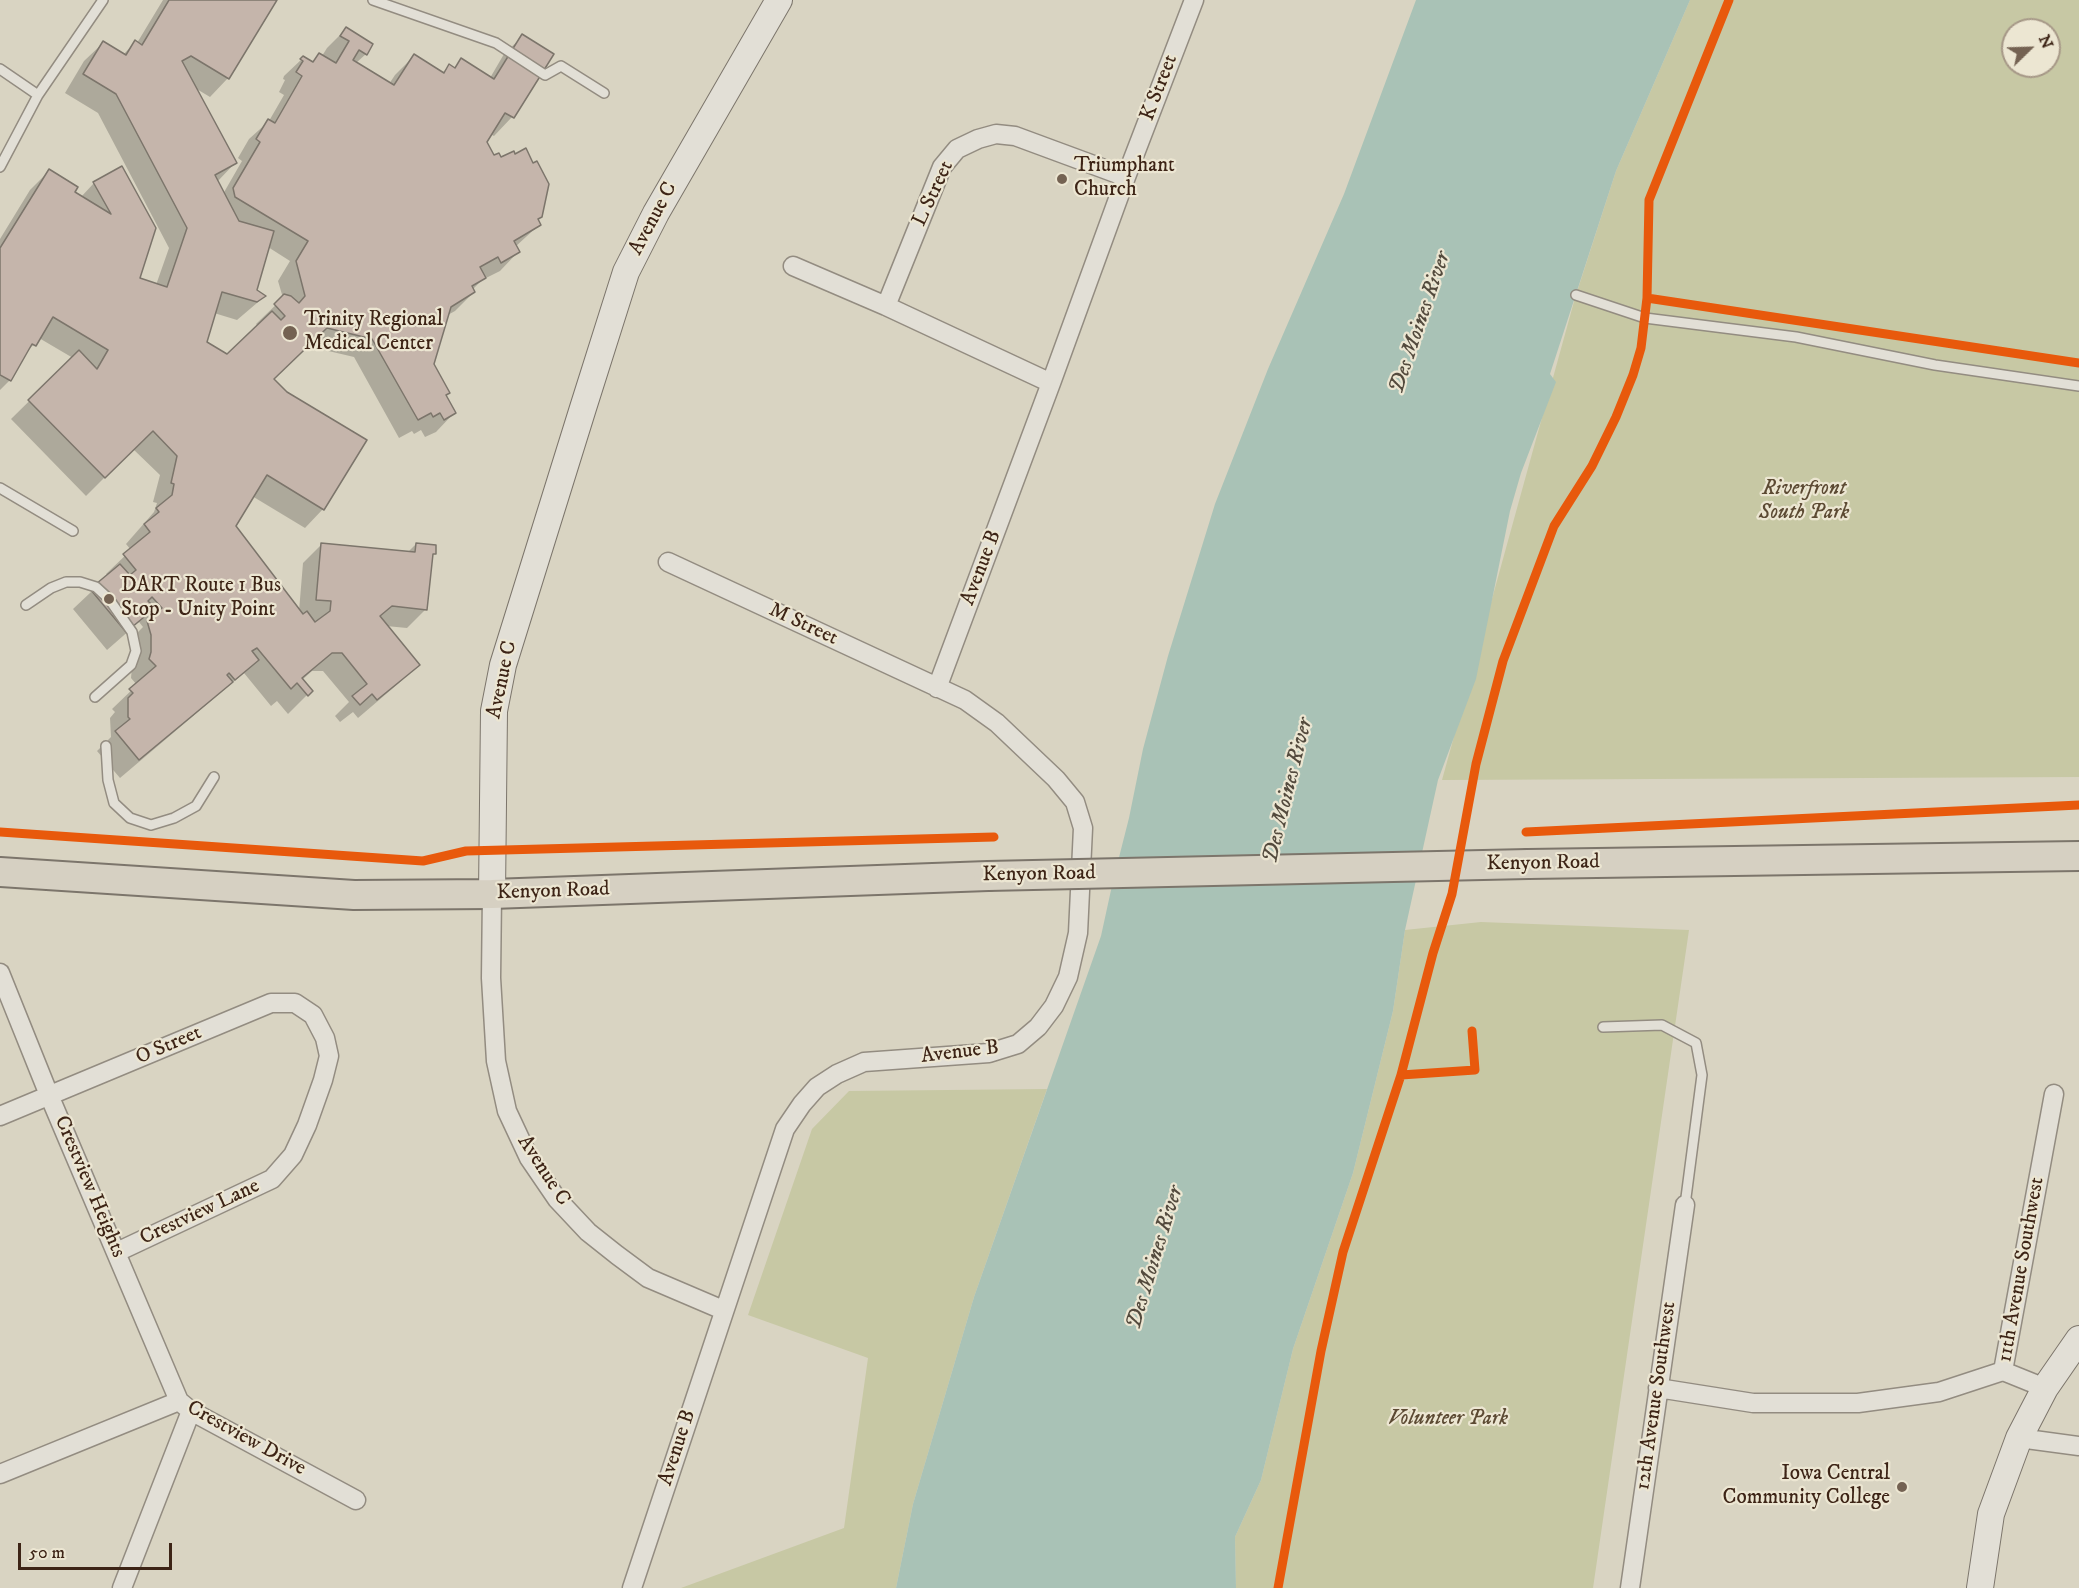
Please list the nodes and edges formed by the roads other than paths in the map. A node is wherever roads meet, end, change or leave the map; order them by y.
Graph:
1 (103, 0) edge
2 (373, 0) edge
3 (778, 0) edge
4 (1194, 0) edge
5 (0, 69) edge
6 (604, 93) dead end
7 (38, 95) junction
8 (0, 167) edge
9 (1126, 177) junction
10 (793, 266) dead end
11 (1576, 295) dead end
12 (886, 306) junction
13 (1051, 383) junction
14 (2079, 386) edge
15 (0, 488) edge
16 (74, 531) dead end
17 (668, 562) dead end
18 (26, 605) dead end
19 (937, 688) junction
20 (95, 697) dead end
21 (106, 746) dead end
22 (214, 777) dead end
23 (2079, 856) edge
24 (0, 872) edge
25 (492, 894) junction
26 (0, 973) edge
27 (1603, 1027) dead end
28 (325, 1038) joint
29 (2054, 1094) dead end
30 (49, 1095) junction
31 (0, 1116) edge
32 (1685, 1205) joint
33 (117, 1252) junction
34 (723, 1310) junction
35 (2079, 1339) edge
36 (2002, 1371) junction
37 (1658, 1388) junction
38 (2045, 1388) junction
39 (185, 1406) junction
40 (2019, 1438) junction
41 (2079, 1446) edge
42 (0, 1474) edge
43 (356, 1500) dead end
44 (122, 1588) edge
45 (632, 1588) edge
46 (1630, 1588) edge
47 (1980, 1588) edge

1 - 7 lane
2 - 6 lane
3 - 25 street, Avenue C
4 - 9 street, K Street
5 - 7 lane
7 - 8 lane
9 - 12 street, L Street
9 - 13 street, Avenue B
10 - 12 street
11 - 14 lane
12 - 13 street
13 - 19 street, Avenue B
15 - 16 lane
17 - 19 street, M Street
18 - 20 lane
19 - 34 street, Avenue B
21 - 22 lane
23 - 25 main road, Kenyon Road, bridge
24 - 25 main road, Kenyon Road
25 - 34 street, Avenue C
26 - 30 street, Crestview Heights
27 - 32 lane
28 - 30 street, O Street
28 - 33 street, Crestview Lane
29 - 36 street, 11th Avenue Southwest
30 - 31 street, O Street
30 - 33 street, Crestview Heights
32 - 37 street, 12th Avenue Southwest
33 - 39 street, Crestview Heights
34 - 45 street, Avenue B
35 - 38 street
36 - 37 street
36 - 38 street, 11th Avenue Southwest
37 - 46 street, 12th Avenue Southwest
38 - 40 street
39 - 42 street, Crestview Drive
39 - 43 street, Crestview Drive
39 - 44 street
40 - 41 street
40 - 47 street

